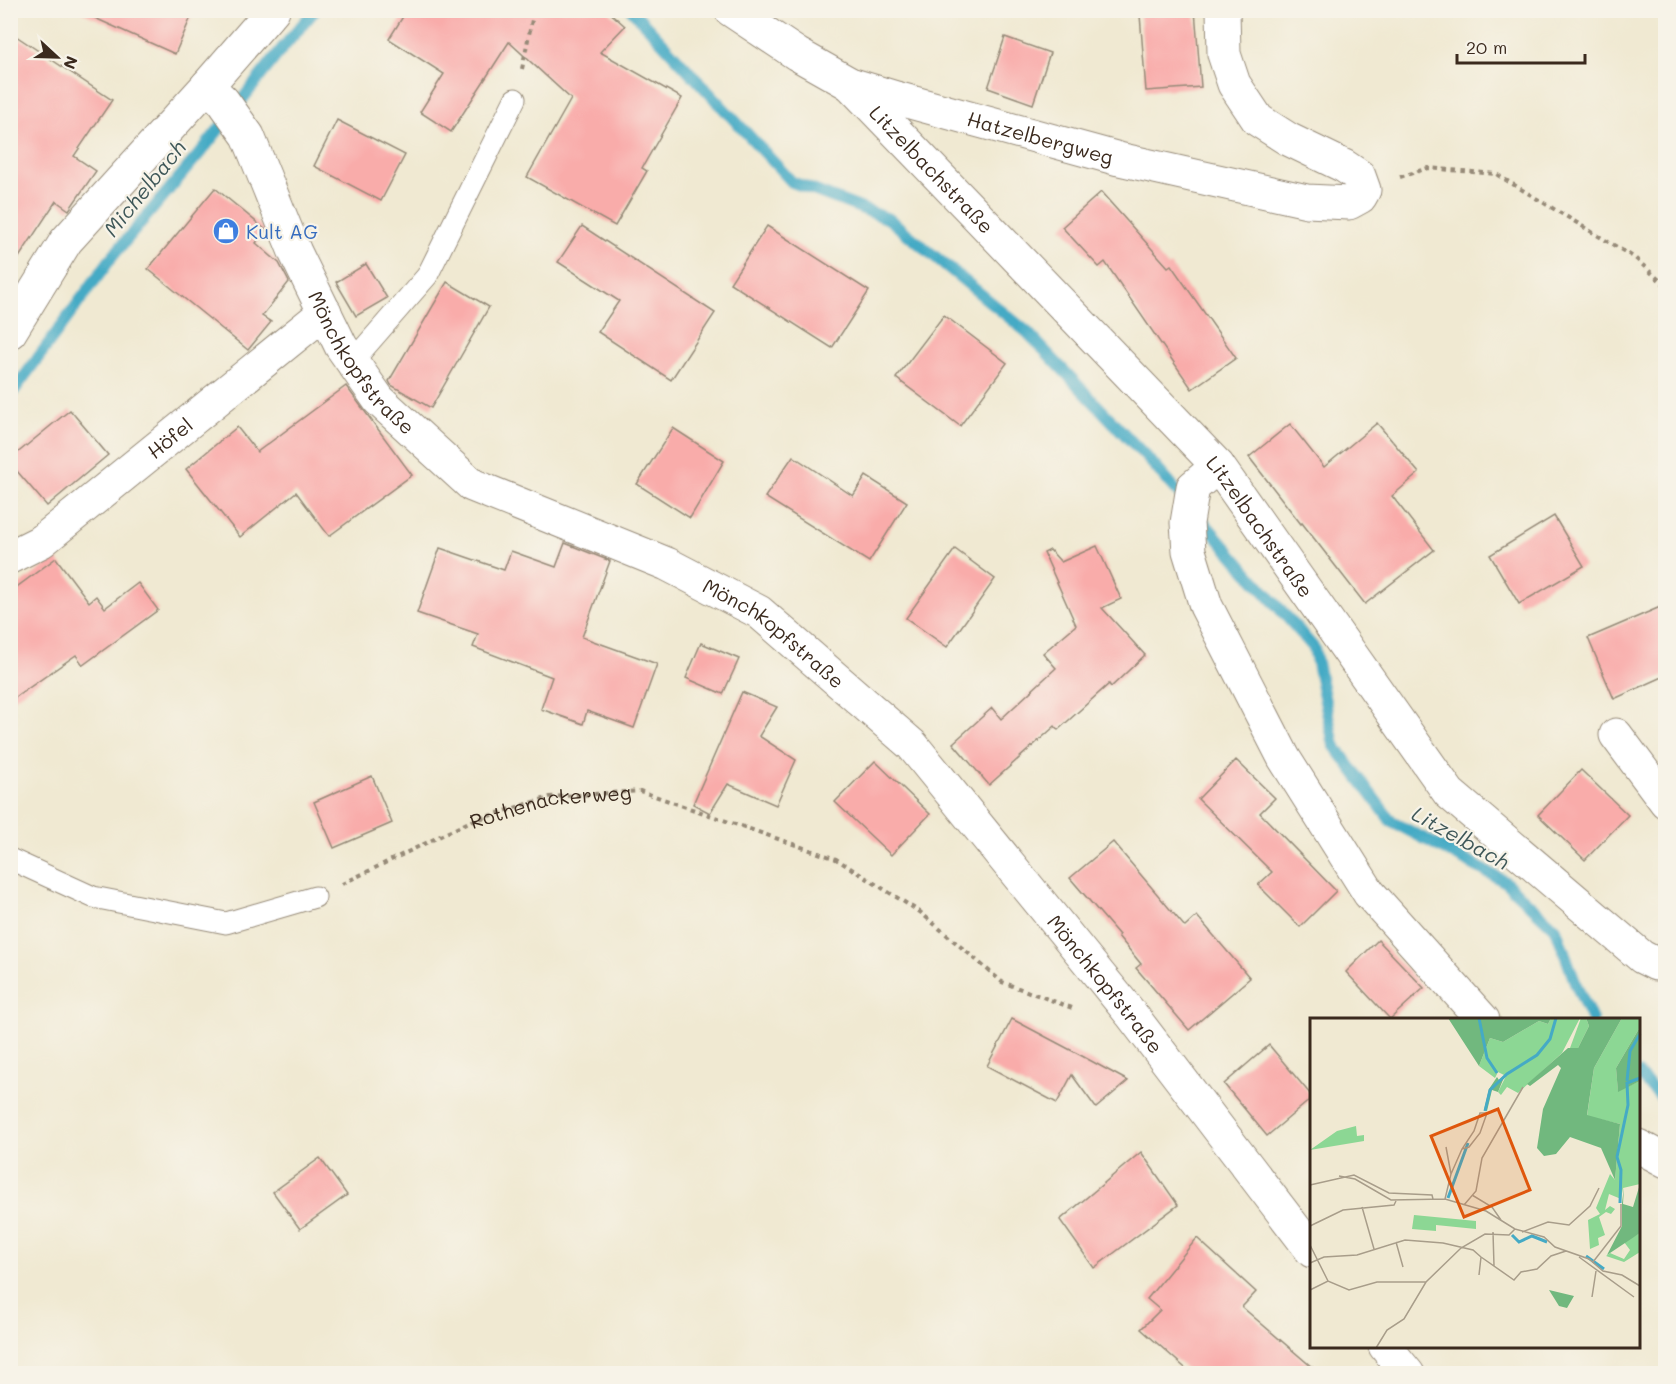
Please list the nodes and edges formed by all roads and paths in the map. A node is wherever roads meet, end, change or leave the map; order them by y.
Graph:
1 (273, 10) edge
2 (534, 10) edge
3 (731, 10) edge
4 (1223, 10) edge
5 (529, 39) dead end
6 (850, 84) junction
7 (215, 94) junction
8 (515, 99) dead end
9 (1365, 190) junction
10 (1665, 286) edge
11 (325, 312) junction
12 (10, 332) edge
13 (352, 362) junction
14 (1218, 466) junction
15 (10, 557) edge
16 (1616, 735) dead end
17 (1665, 802) edge
18 (10, 859) edge
19 (315, 897) joint
20 (1665, 963) edge
21 (1131, 1014) junction
22 (1481, 1018) edge
23 (1640, 1147) edge
24 (1665, 1161) edge
25 (1310, 1250) edge
26 (1386, 1348) edge
27 (1408, 1374) edge

1 - 7 street
2 - 5 path
3 - 6 street, Hatzelbergweg
4 - 9 street
6 - 9 street, Hatzelbergweg
6 - 14 street, Litzelbachstraße
7 - 11 street, Mönchkopfstraße
7 - 12 street
8 - 13 lane
9 - 10 path
11 - 13 street, Mönchkopfstraße
11 - 15 street, Höfel
13 - 21 street, Mönchkopfstraße
14 - 20 street, Litzelbachstraße
14 - 22 street
16 - 17 street
18 - 19 lane
19 - 21 path, Rothenackerweg
21 - 25 street, Mönchkopfstraße
23 - 24 street
26 - 27 street

